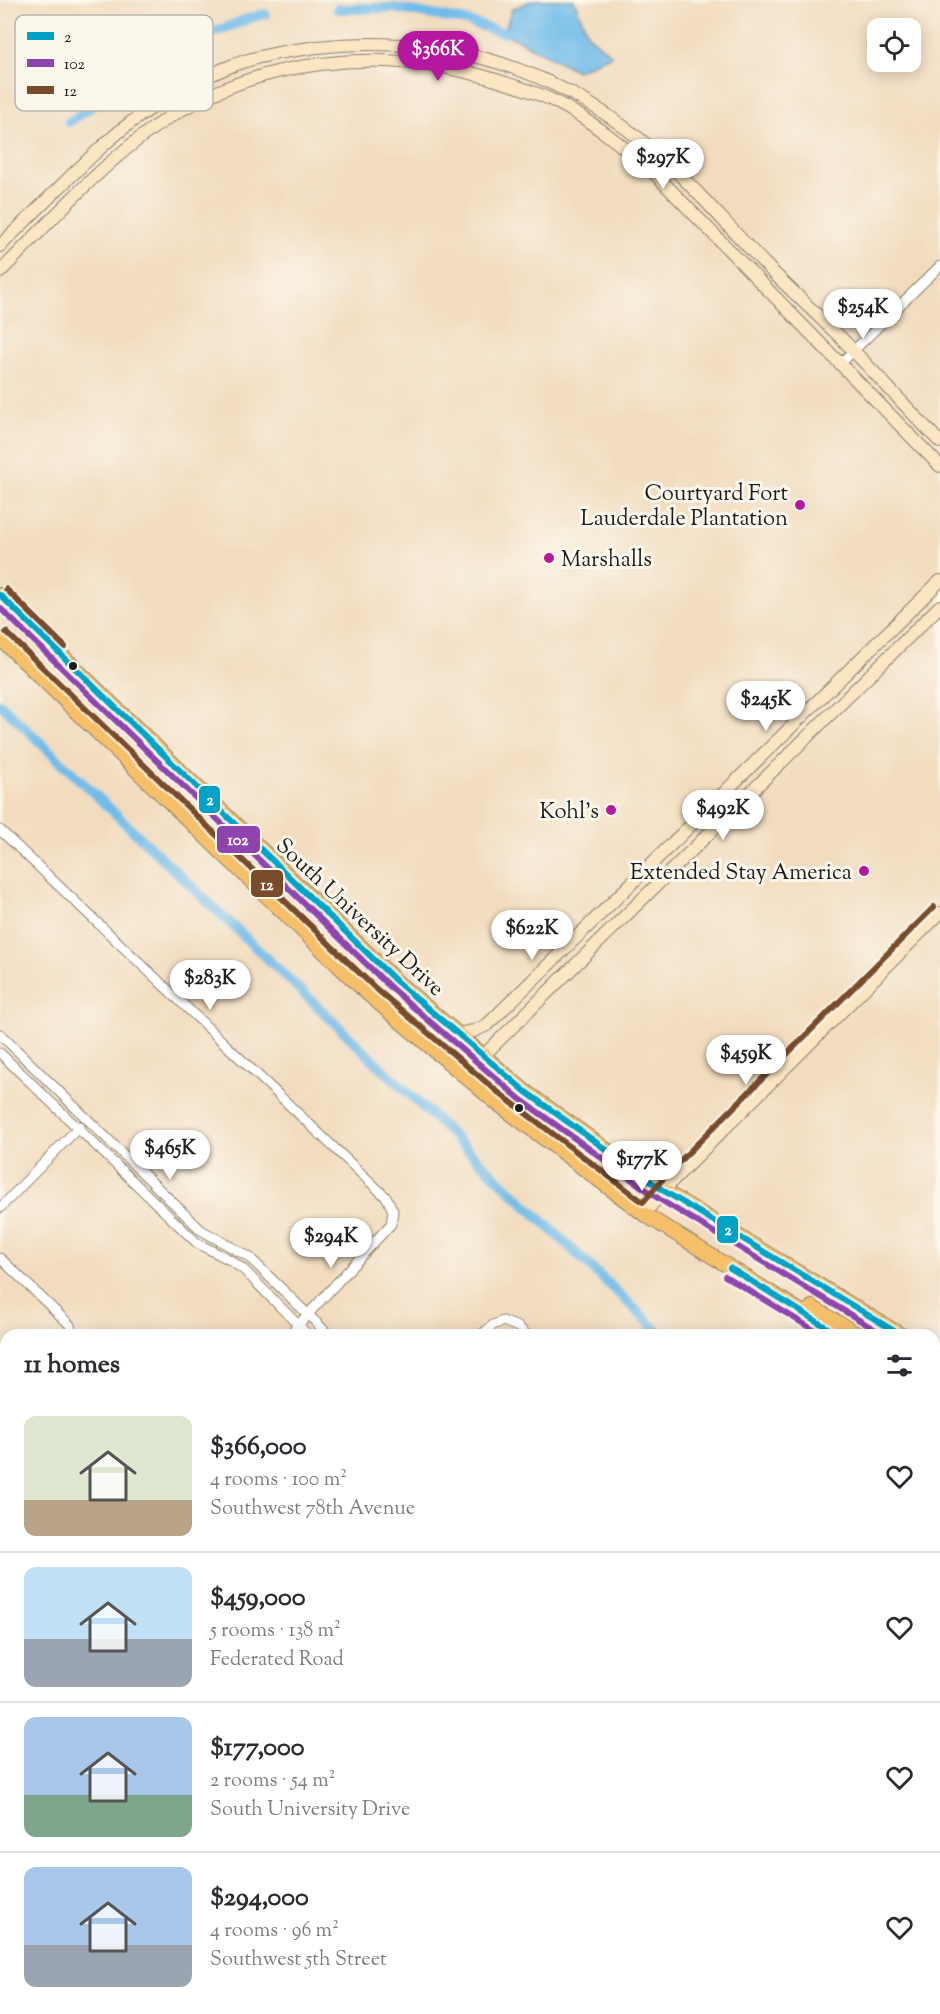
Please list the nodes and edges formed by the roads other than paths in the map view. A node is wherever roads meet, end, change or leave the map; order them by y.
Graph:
1 (213, 75) edge
2 (213, 96) edge
3 (147, 111) edge
4 (185, 111) edge
5 (651, 170) junction
6 (685, 182) junction
7 (666, 187) junction
8 (699, 196) junction
9 (0, 246) edge
10 (940, 266) edge
11 (0, 272) edge
12 (853, 351) junction
13 (841, 363) junction
14 (940, 442) edge
15 (940, 466) edge
16 (940, 580) edge
17 (0, 595) edge
18 (940, 606) edge
19 (0, 638) edge
20 (0, 830) edge
21 (940, 913) edge
22 (0, 1034) edge
23 (458, 1034) junction
24 (435, 1052) junction
25 (0, 1053) edge
26 (484, 1055) junction
27 (87, 1119) junction
28 (78, 1128) junction
29 (664, 1191) junction
30 (0, 1208) edge
31 (644, 1214) junction
32 (0, 1258) edge
33 (784, 1301) junction
34 (308, 1314) junction
35 (298, 1325) junction
36 (71, 1329) edge
37 (294, 1329) edge
38 (302, 1329) edge
39 (323, 1329) edge
40 (488, 1329) edge
41 (521, 1329) edge
42 (829, 1329) edge
43 (849, 1329) edge
44 (891, 1329) edge

1 - 6 street
2 - 5 street
3 - 9 street
4 - 11 street
5 - 6 street
5 - 7 street
6 - 8 street
7 - 8 street
7 - 13 street
8 - 12 street
10 - 12 street
12 - 13 street
12 - 14 street
13 - 15 street
16 - 23 street
17 - 23 main road, South University Drive
18 - 26 street
19 - 24 main road
20 - 34 street
21 - 29 street
22 - 27 street
23 - 26 main road, South University Drive
24 - 26 main road
24 - 31 main road
25 - 28 street
26 - 29 main road, South University Drive
27 - 28 street
27 - 34 street
28 - 30 street
28 - 35 street
29 - 31 street
29 - 44 main road, South University Drive
31 - 33 main road
32 - 36 street
33 - 42 main road
33 - 43 main road
34 - 35 street
34 - 39 street
35 - 37 street
35 - 38 street
40 - 41 street

